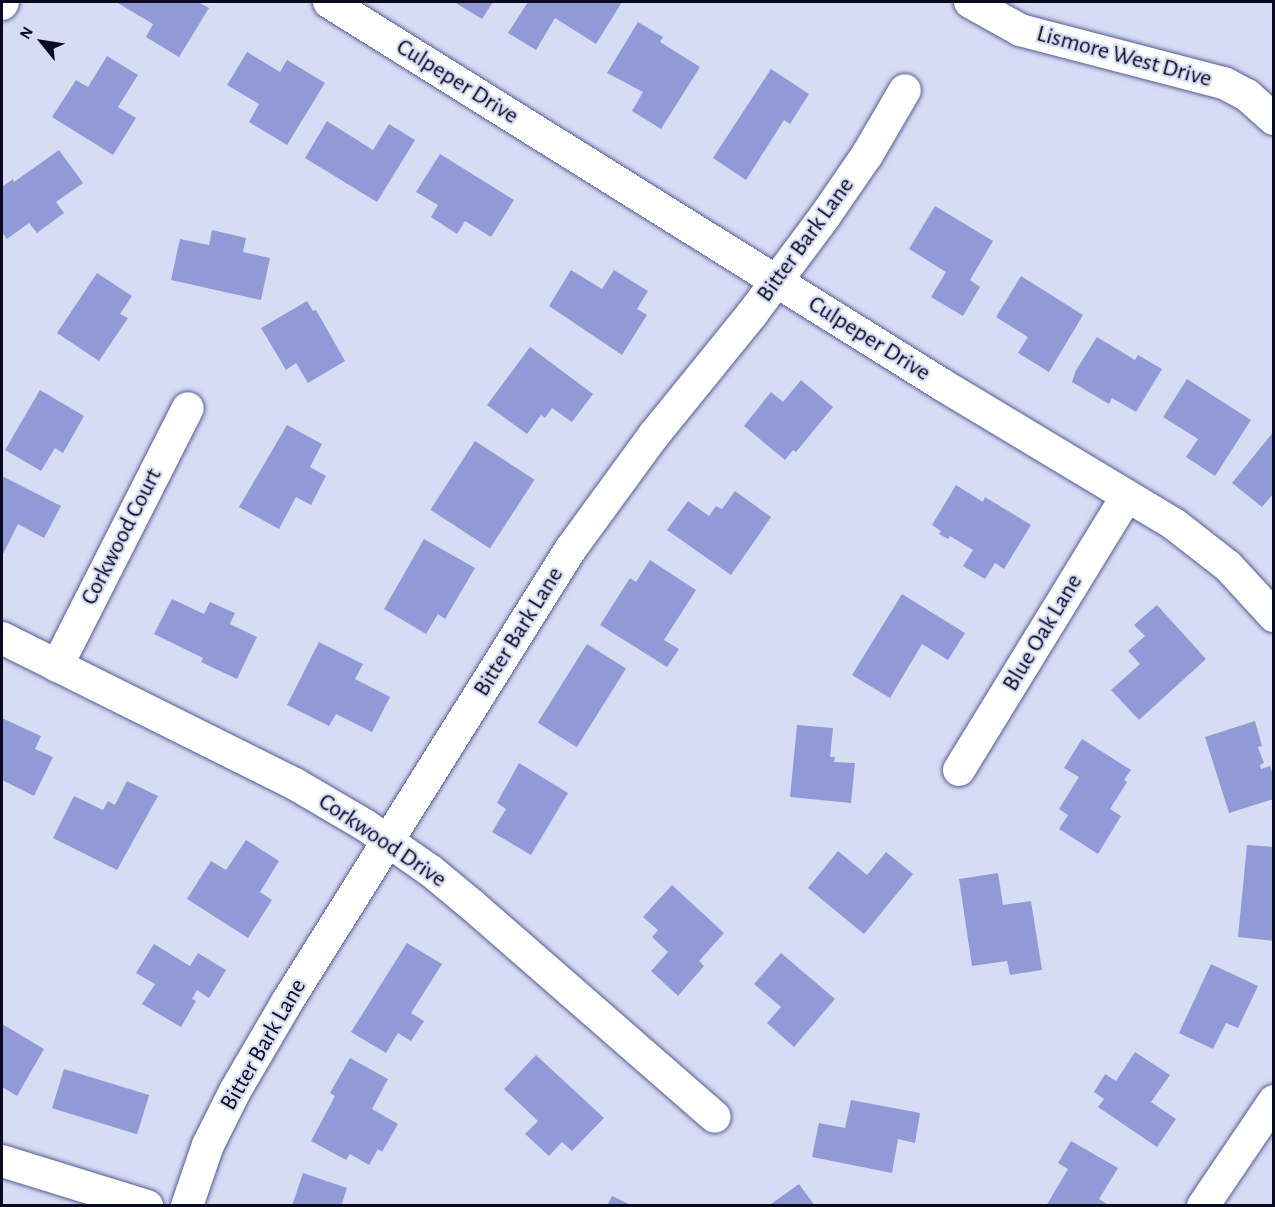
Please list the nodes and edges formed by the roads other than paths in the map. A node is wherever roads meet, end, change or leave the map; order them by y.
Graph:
1 (329, 2) edge
2 (970, 2) edge
3 (905, 90) dead end
4 (1274, 118) edge
5 (776, 281) junction
6 (188, 408) dead end
7 (1127, 496) junction
8 (1274, 616) edge
9 (2, 638) edge
10 (57, 666) junction
11 (959, 770) dead end
12 (388, 841) junction
13 (1274, 1101) edge
14 (715, 1117) dead end
15 (2, 1161) edge
16 (147, 1206) edge
17 (187, 1206) edge
18 (1203, 1206) edge

1 - 5 street, Culpeper Drive
2 - 4 street, Lismore West Drive
3 - 5 street, Bitter Bark Lane
5 - 7 street, Culpeper Drive
5 - 12 street, Bitter Bark Lane
6 - 10 street, Corkwood Court
7 - 8 street, Culpeper Drive
7 - 11 street, Blue Oak Lane
9 - 10 street, Corkwood Drive
10 - 12 street, Corkwood Drive
12 - 14 street, Corkwood Drive
12 - 17 street, Bitter Bark Lane
13 - 18 street
15 - 16 street

